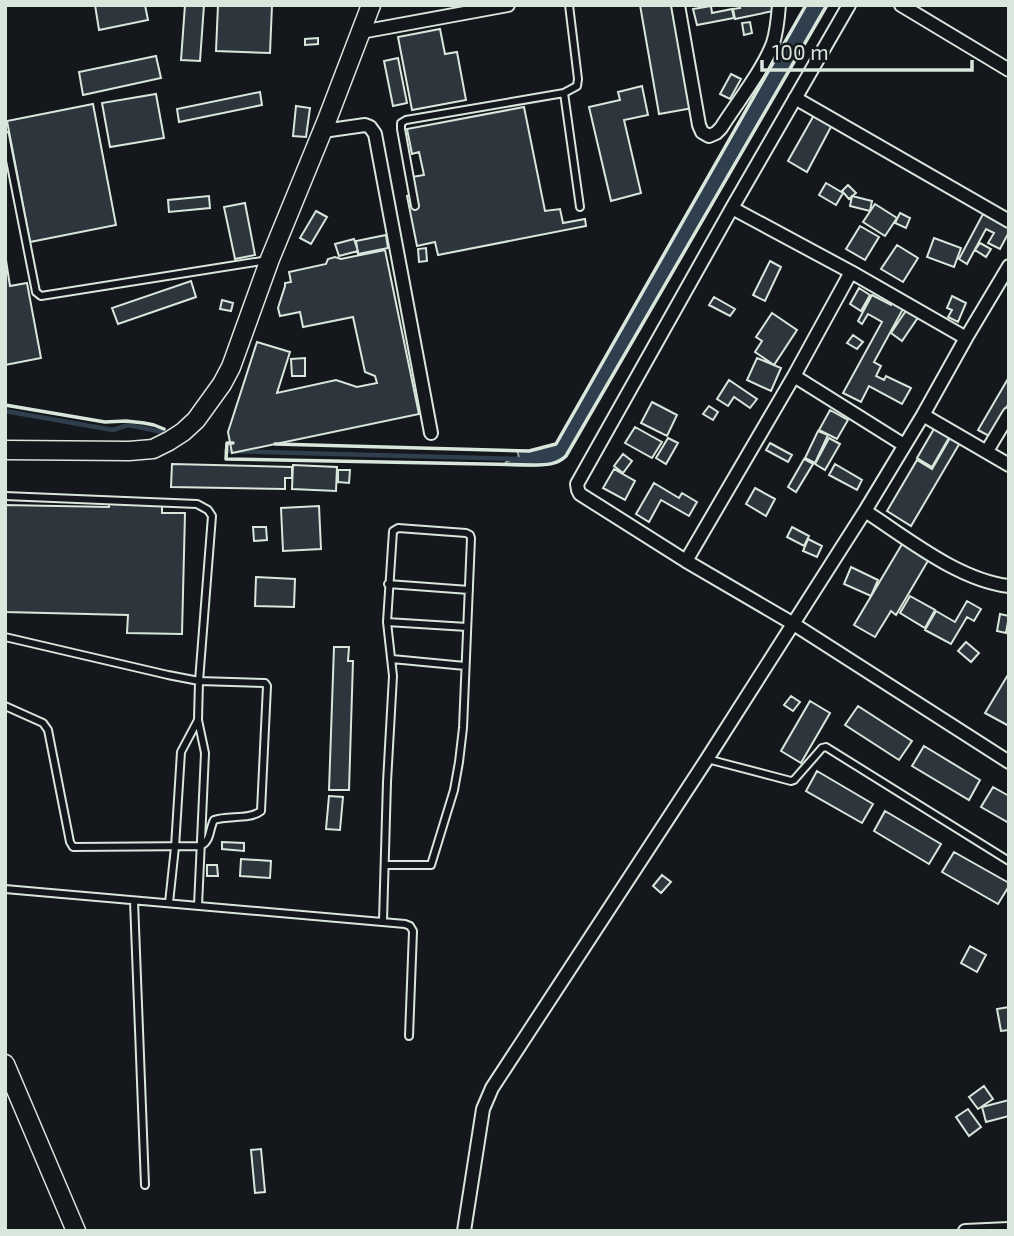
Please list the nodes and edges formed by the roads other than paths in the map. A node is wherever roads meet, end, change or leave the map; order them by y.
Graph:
1 (371, 5) edge
2 (508, 5) edge
3 (569, 5) edge
4 (678, 5) edge
5 (779, 5) edge
6 (849, 5) edge
7 (901, 5) edge
8 (361, 32) junction
9 (1009, 70) edge
10 (564, 93) junction
11 (795, 98) junction
12 (323, 131) junction
13 (5, 135) edge
14 (415, 206) dead end
15 (580, 207) dead end
16 (732, 208) junction
17 (1009, 220) edge
18 (270, 259) junction
19 (1009, 266) edge
20 (851, 272) junction
21 (966, 338) junction
22 (794, 376) junction
23 (1009, 414) edge
24 (923, 415) junction
25 (431, 433) dead end
26 (904, 445) junction
27 (5, 450) edge
28 (987, 451) junction
29 (1009, 465) edge
30 (5, 496) edge
31 (865, 510) junction
32 (686, 561) junction
33 (388, 583) junction
34 (1009, 586) edge
35 (469, 590) junction
36 (387, 622) junction
37 (792, 623) junction
38 (467, 627) junction
39 (5, 637) edge
40 (392, 659) junction
41 (465, 666) junction
42 (200, 681) junction
43 (5, 706) edge
44 (198, 720) junction
45 (708, 759) junction
46 (1009, 762) edge
47 (200, 846) junction
48 (175, 847) junction
49 (1009, 861) edge
50 (385, 866) junction
51 (5, 889) edge
52 (134, 901) junction
53 (169, 903) junction
54 (198, 906) junction
55 (383, 921) junction
56 (409, 1036) dead end
57 (5, 1064) edge
58 (145, 1185) dead end
59 (1009, 1229) edge
60 (76, 1231) edge
61 (464, 1231) edge
62 (965, 1231) edge

1 - 8 street
2 - 8 street
3 - 10 lane
4 - 5 street
6 - 11 street
7 - 9 street
8 - 12 street
10 - 14 lane
10 - 15 lane
11 - 16 street
11 - 17 street
12 - 18 street
12 - 25 street
13 - 18 lane
16 - 20 street
16 - 32 street
18 - 27 street
19 - 21 street
20 - 21 street
20 - 22 street
21 - 24 street
22 - 26 street
22 - 32 street
23 - 28 street
24 - 26 street
24 - 28 street
26 - 31 street
28 - 29 street
30 - 42 lane
31 - 34 street
31 - 37 street
32 - 37 street
33 - 35 lane
33 - 35 lane
33 - 36 lane
35 - 38 lane
36 - 38 lane
36 - 40 lane
37 - 45 street
37 - 46 street
38 - 41 lane
39 - 42 lane
40 - 41 lane
40 - 50 lane
41 - 50 lane
42 - 44 lane
42 - 47 lane
43 - 48 lane
44 - 47 lane
44 - 48 lane
45 - 49 lane
45 - 61 street
47 - 48 lane
47 - 54 lane
48 - 53 lane
50 - 55 lane
51 - 52 lane
52 - 53 lane
52 - 58 lane
53 - 54 lane
54 - 55 lane
55 - 56 lane
57 - 60 street
59 - 62 street

